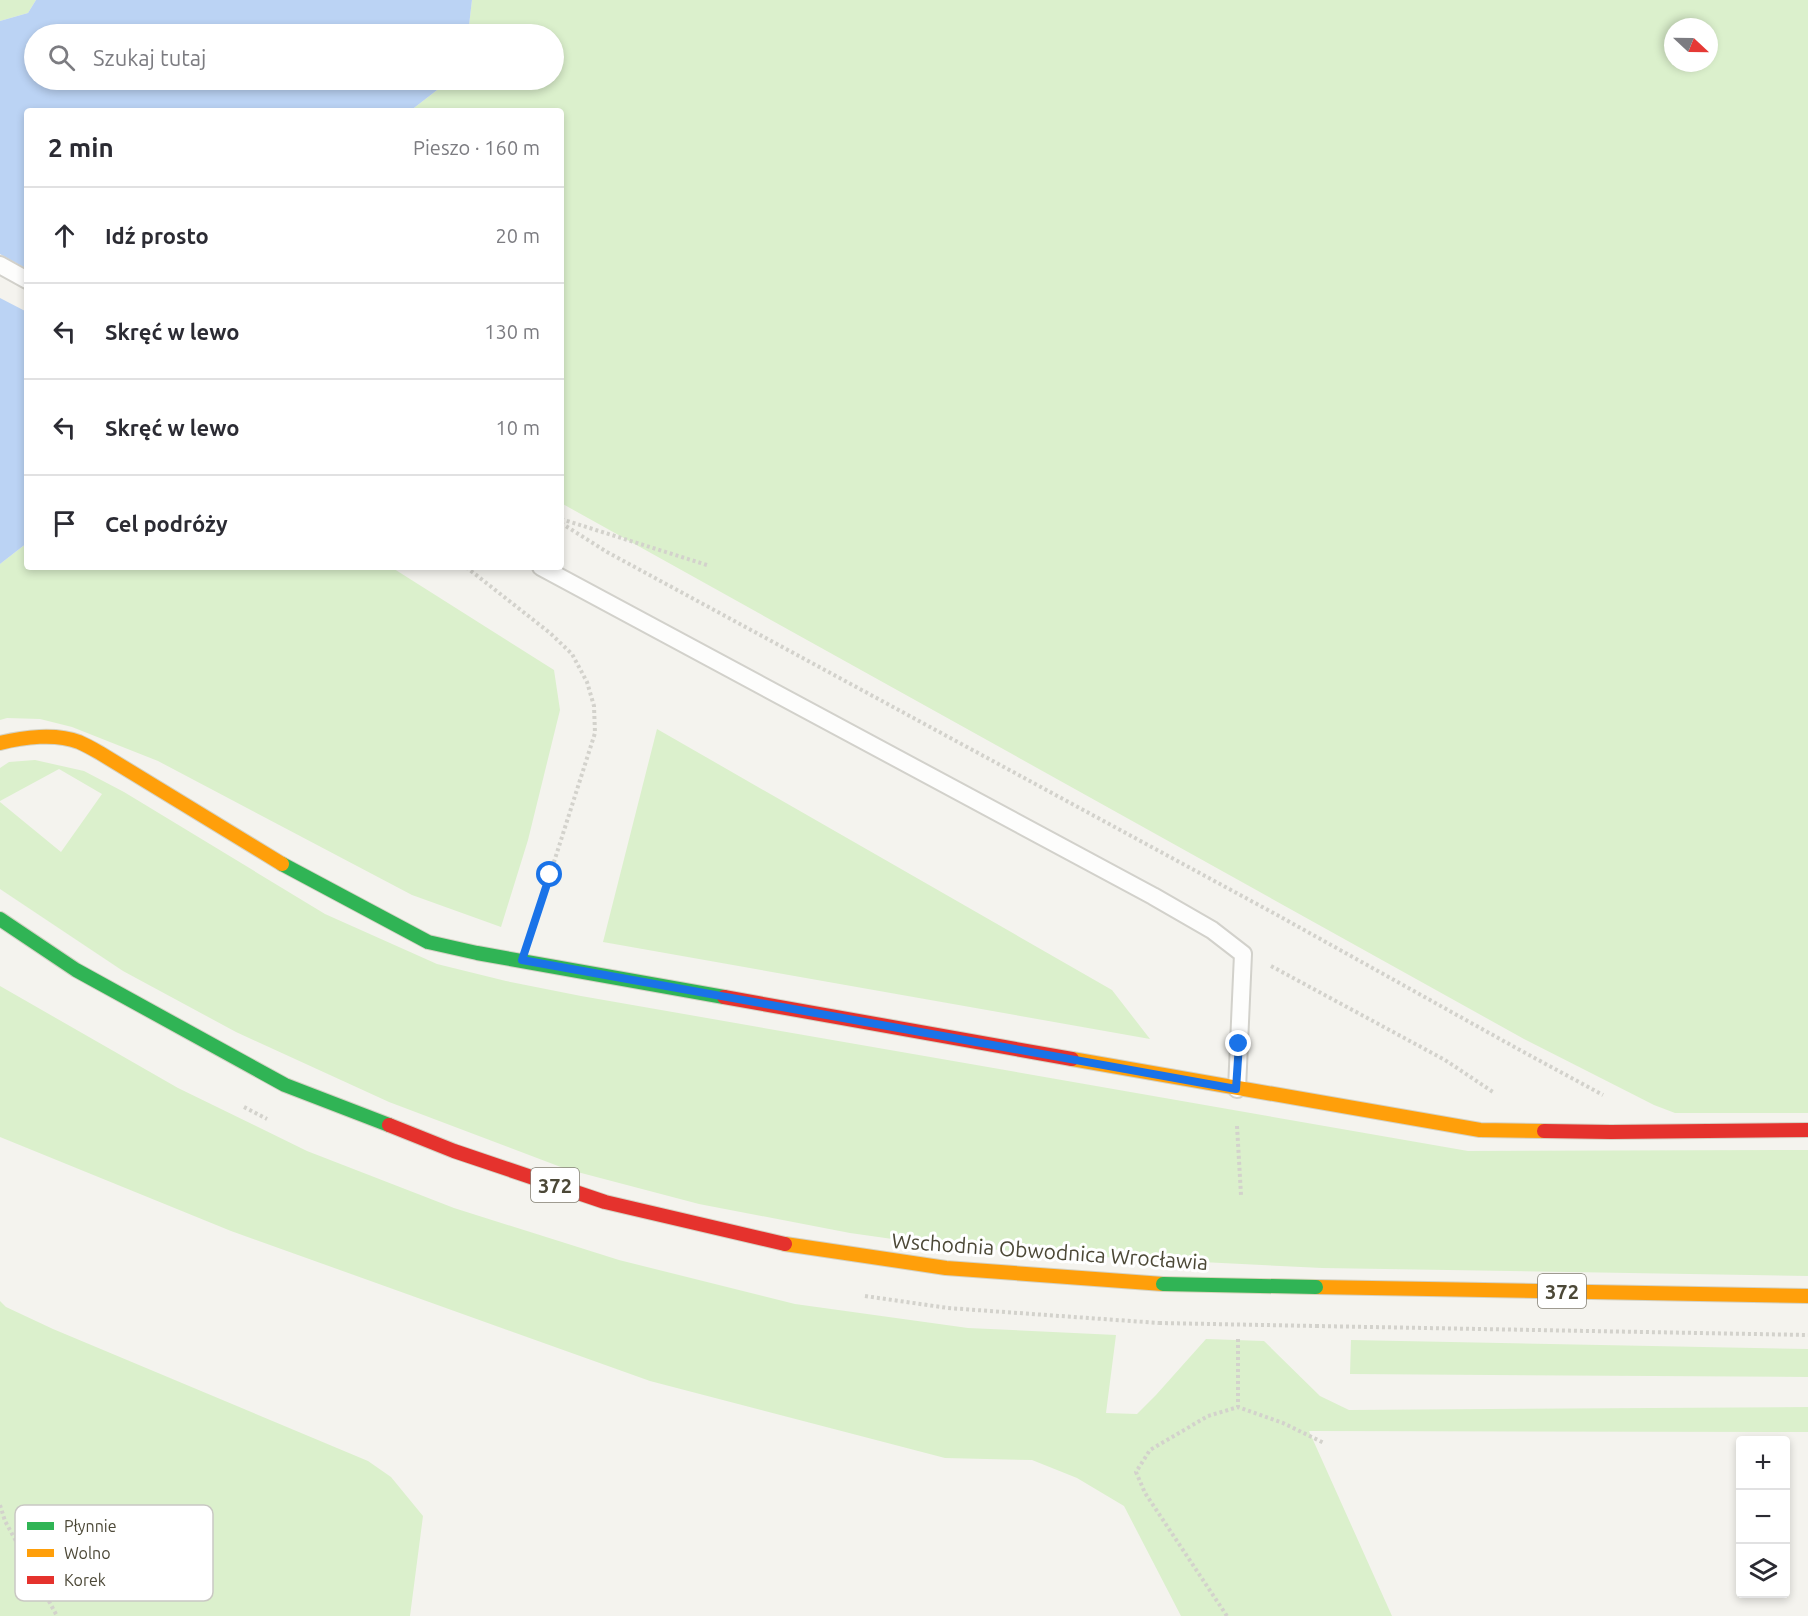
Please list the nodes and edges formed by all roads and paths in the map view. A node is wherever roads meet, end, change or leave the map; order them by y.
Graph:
1 (0, 265) edge
2 (24, 278) edge
3 (564, 522) edge
4 (564, 523) edge
5 (707, 565) dead end
6 (470, 570) edge
7 (547, 570) edge
8 (0, 743) edge
9 (0, 919) edge
10 (1242, 954) junction
11 (522, 960) junction
12 (1236, 1089) junction
13 (1500, 1097) dead end
14 (1808, 1130) edge
15 (1611, 1132) junction
16 (1237, 1143) dead end
17 (1240, 1195) dead end
18 (1808, 1296) edge
19 (1159, 1323) dead end
20 (1808, 1335) edge
21 (1238, 1339) dead end
22 (1238, 1407) junction
23 (1324, 1443) dead end
24 (0, 1505) edge
25 (15, 1539) edge
26 (49, 1601) edge
27 (57, 1616) edge
28 (1227, 1616) edge

1 - 2 lane
3 - 5 path
4 - 15 path
6 - 11 path
7 - 10 lane
8 - 11 street
9 - 18 street, Wschodnia Obwodnica Wrocławia / 372, bridge
10 - 12 lane
10 - 13 path
11 - 12 street
12 - 15 street
14 - 15 street
16 - 17 path
19 - 20 path, bridge
21 - 22 path
22 - 23 path
22 - 28 path
24 - 25 path
26 - 27 path

